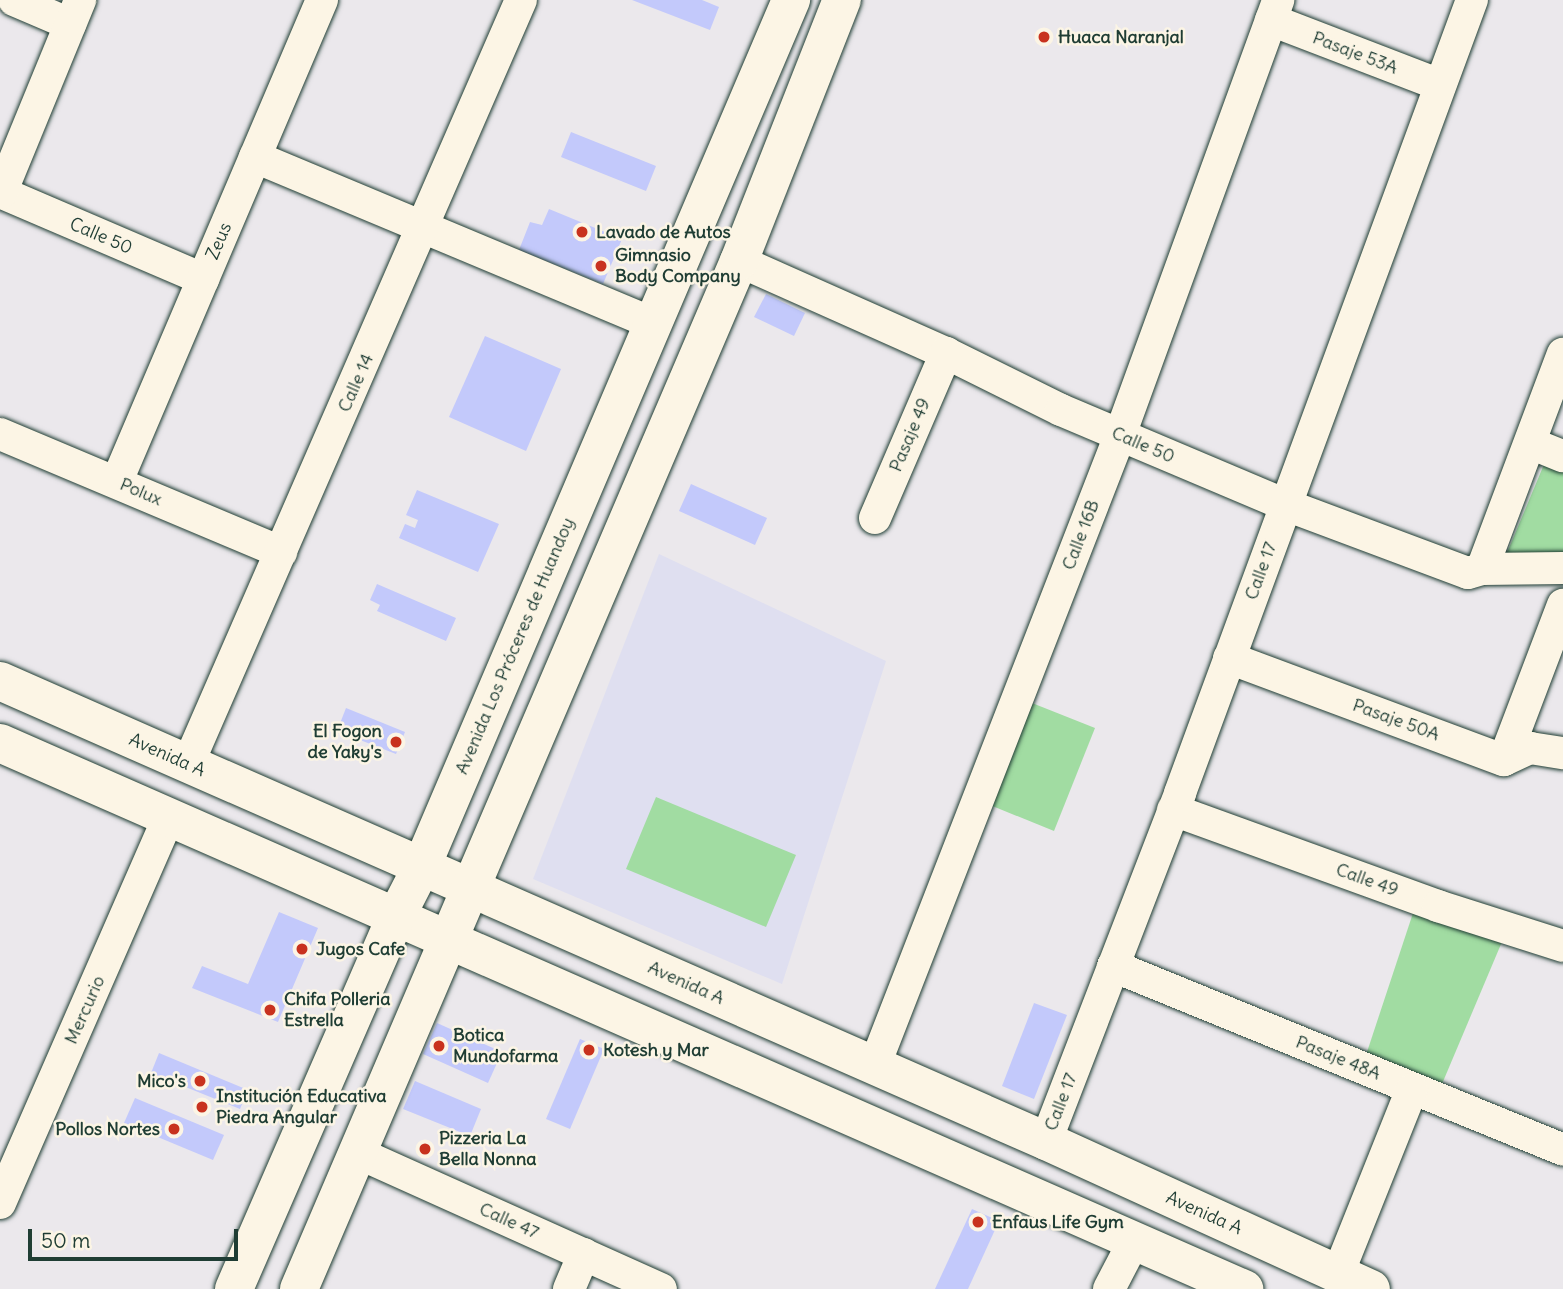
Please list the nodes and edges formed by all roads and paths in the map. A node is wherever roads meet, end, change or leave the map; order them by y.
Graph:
1 (14, 0) edge
2 (322, 0) edge
3 (520, 0) edge
4 (791, 0) edge
5 (842, 0) edge
6 (1472, 0) edge
7 (1274, 10) edge
8 (75, 12) edge
9 (1440, 85) junction
10 (255, 157) junction
11 (0, 193) edge
12 (424, 227) junction
13 (739, 261) junction
14 (203, 279) junction
15 (652, 323) junction
16 (946, 353) junction
17 (1563, 354) edge
18 (0, 433) edge
19 (1120, 435) junction
20 (1530, 443) junction
21 (1563, 456) edge
22 (117, 481) junction
23 (1286, 505) junction
24 (875, 517) dead end
25 (281, 552) junction
26 (1563, 568) edge
27 (1482, 569) junction
28 (1563, 605) edge
29 (1230, 658) junction
30 (0, 681) edge
31 (0, 743) edge
32 (1563, 753) edge
33 (1504, 760) junction
34 (188, 764) junction
35 (1173, 810) junction
36 (169, 816) junction
37 (421, 868) junction
38 (471, 887) junction
39 (397, 915) junction
40 (449, 940) junction
41 (1563, 946) edge
42 (1113, 966) junction
43 (874, 1067) junction
44 (1412, 1089) junction
45 (1046, 1141) junction
46 (1563, 1150) edge
47 (358, 1153) junction
48 (0, 1203) edge
49 (1134, 1241) junction
50 (584, 1254) junction
51 (1354, 1281) edge
52 (234, 1289) edge
53 (299, 1289) edge
54 (569, 1289) edge
55 (661, 1289) edge
56 (1109, 1289) edge
57 (1244, 1289) edge

1 - 8 street
2 - 10 street, Zeus
3 - 12 street, Calle 14
4 - 15 street, Avenida Los Próceres de Huandoy
5 - 13 street
6 - 9 street, Calle 17
7 - 9 street, Pasaje 53A
7 - 19 street, Calle 16B
8 - 11 street
9 - 23 street, Calle 17
10 - 12 street
10 - 14 street, Zeus
11 - 14 street, Calle 50
12 - 15 street
12 - 25 street, Calle 14
13 - 16 street, Calle 50
13 - 38 street
14 - 22 street, Zeus
15 - 37 street, Avenida Los Próceres de Huandoy
16 - 19 street, Calle 50
16 - 24 street, Pasaje 49
17 - 20 street
18 - 22 street, Polux
19 - 23 street, Calle 50
19 - 43 street, Calle 16B
20 - 21 street
20 - 27 street
22 - 25 street, Polux
23 - 27 street, Calle 50
23 - 29 street, Calle 17
25 - 34 street, Calle 14
26 - 27 street, Calle 50
28 - 33 street
29 - 33 street, Pasaje 50A
29 - 35 street, Calle 17
30 - 34 street, Avenida A
31 - 36 street
32 - 33 street
34 - 37 street, Avenida A
35 - 41 street, Calle 49
35 - 42 street, Calle 17
36 - 39 street
36 - 48 street, Mercurio
37 - 38 street, Avenida A
37 - 39 street, Avenida Los Próceres de Huandoy
38 - 40 street
38 - 43 street, Avenida A
39 - 40 street
39 - 52 street, Avenida Los Próceres de Huandoy
40 - 47 street
40 - 49 street
42 - 44 street, Pasaje 48A
42 - 45 street, Calle 17
43 - 45 street, Avenida A
44 - 46 street, Pasaje 48A
44 - 51 street
45 - 51 street, Avenida A
47 - 50 street, Calle 47
47 - 53 street
49 - 56 street
49 - 57 street
50 - 54 street
50 - 55 street, Calle 47

